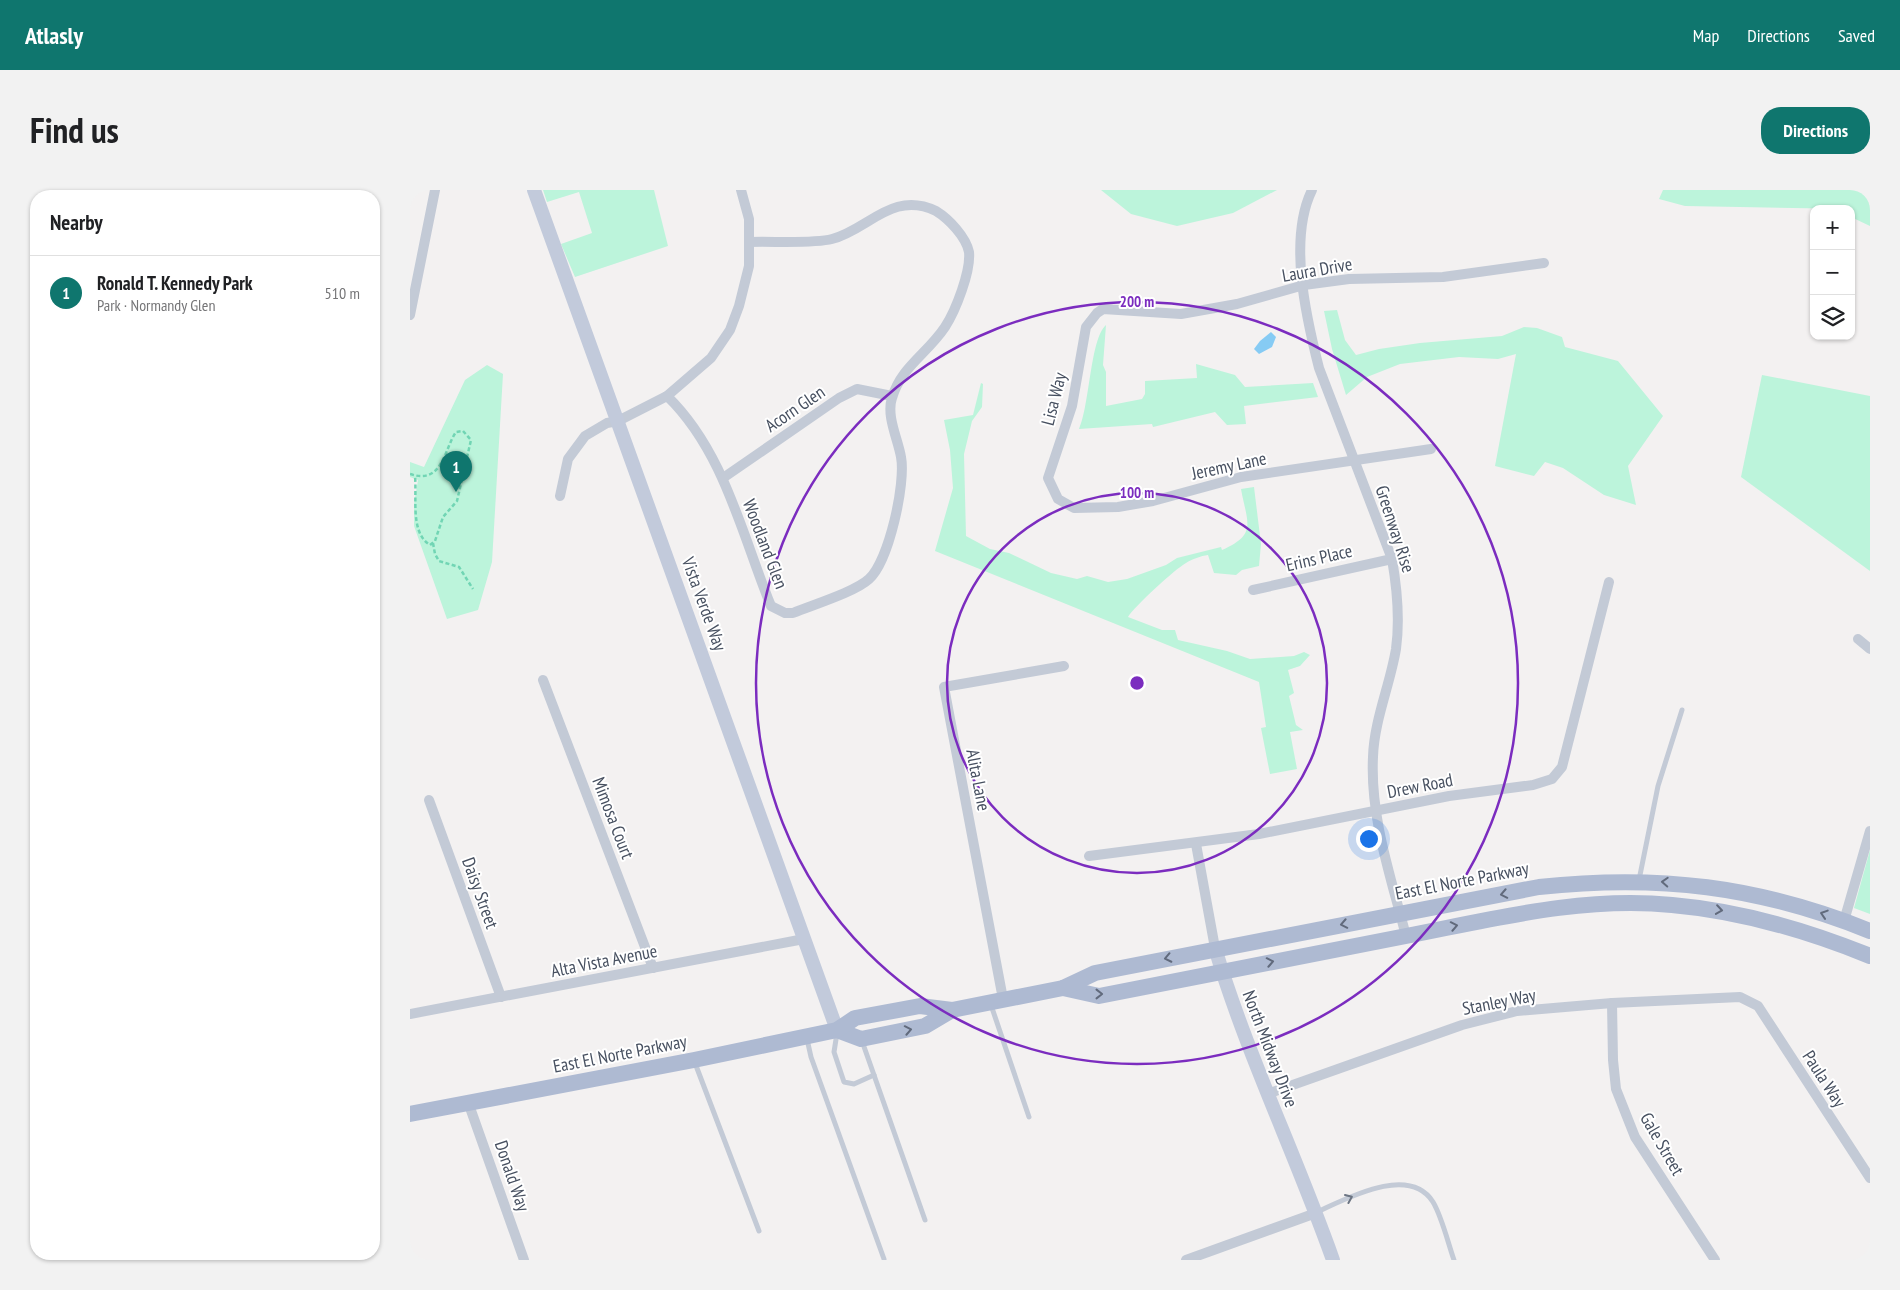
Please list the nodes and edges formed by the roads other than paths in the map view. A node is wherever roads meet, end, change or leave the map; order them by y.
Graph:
1 (435, 190) edge
2 (534, 190) edge
3 (741, 190) edge
4 (1312, 190) edge
5 (749, 242) junction
6 (1544, 263) dead end
7 (1304, 285) junction
8 (1097, 313) joint
9 (410, 315) edge
10 (667, 396) junction
11 (892, 396) junction
12 (618, 422) junction
13 (1431, 449) dead end
14 (1355, 460) junction
15 (723, 478) junction
16 (1055, 494) joint
17 (560, 496) dead end
18 (1392, 559) junction
19 (1609, 582) dead end
20 (1253, 590) dead end
21 (1858, 639) dead end
22 (1870, 649) edge
23 (1064, 666) dead end
24 (543, 680) dead end
25 (1682, 710) dead end
26 (429, 800) dead end
27 (1376, 812) junction
28 (1870, 831) edge
29 (1196, 844) junction
30 (1090, 856) dead end
31 (1638, 881) junction
32 (1400, 913) junction
33 (1844, 921) junction
34 (1870, 930) edge
35 (1406, 936) junction
36 (804, 939) junction
37 (1215, 948) junction
38 (1870, 956) edge
39 (653, 968) junction
40 (1222, 972) junction
41 (1063, 988) junction
42 (501, 997) junction
43 (997, 1000) junction
44 (1749, 1001) joint
45 (1612, 1003) junction
46 (952, 1010) junction
47 (410, 1014) edge
48 (837, 1030) junction
49 (807, 1036) junction
50 (861, 1038) junction
51 (694, 1060) junction
52 (874, 1075) junction
53 (1266, 1094) junction
54 (468, 1102) junction
55 (410, 1114) edge
56 (1029, 1117) dead end
57 (1870, 1178) edge
58 (1316, 1212) junction
59 (926, 1220) dead end
60 (759, 1231) dead end
61 (884, 1259) edge
62 (524, 1260) edge
63 (1186, 1260) edge
64 (1333, 1260) edge
65 (1454, 1260) edge
66 (1714, 1260) edge

1 - 9 street
2 - 12 street, Vista Verde Way
3 - 5 street
4 - 7 street, Greenway Rise
5 - 10 street
5 - 11 street, Woodland Glen
6 - 7 street, Laura Drive
7 - 8 street, Laura Drive
7 - 14 street, Greenway Rise
8 - 16 street, Lisa Way
10 - 12 street
10 - 15 street, Woodland Glen
11 - 15 street, Acorn Glen
11 - 15 street, Woodland Glen
12 - 17 street
12 - 36 street, Vista Verde Way
13 - 14 street, Jeremy Lane
14 - 16 street, Jeremy Lane
14 - 18 street, Greenway Rise
18 - 20 street, Erins Place
18 - 27 street, Greenway Rise
19 - 27 street, Drew Road
21 - 22 street
23 - 43 street, Alita Lane
24 - 39 street, Mimosa Court
25 - 31 lane
26 - 42 street, Daisy Street
27 - 29 street, Drew Road
27 - 32 street, Greenway Rise
28 - 33 street
29 - 30 street, Drew Road
29 - 37 street, North Midway Drive
31 -> 32 main road, East El Norte Parkway
33 -> 31 main road, East El Norte Parkway
32 - 35 street, Greenway Rise
32 -> 37 main road, East El Norte Parkway
33 - 34 main road, East El Norte Parkway
35 -> 38 main road, East El Norte Parkway
40 -> 35 main road, East El Norte Parkway
36 - 39 street, Alta Vista Avenue
36 - 48 street, Vista Verde Way
37 - 40 street, North Midway Drive
37 -> 41 main road, East El Norte Parkway
39 - 42 street, Alta Vista Avenue
41 -> 40 main road, East El Norte Parkway
40 - 53 street, North Midway Drive
41 - 43 main road, East El Norte Parkway
42 - 47 street, Alta Vista Avenue
43 - 46 main road, East El Norte Parkway
43 - 56 lane
44 - 45 street, Stanley Way
44 - 57 street, Paula Way
45 - 53 street, Stanley Way
45 - 66 street, Gale Street
46 - 48 main road, East El Norte Parkway
50 -> 46 main road, East El Norte Parkway
48 - 49 main road, East El Norte Parkway
48 - 50 main road, East El Norte Parkway
48 - 52 lane
49 - 51 main road, East El Norte Parkway
49 - 61 lane
50 - 52 lane
51 - 54 main road, East El Norte Parkway
51 - 60 lane
52 - 59 lane
53 - 58 street, North Midway Drive
54 - 55 main road, East El Norte Parkway
54 - 62 street, Donald Way
58 - 63 street
58 - 64 street, North Midway Drive
58 -> 65 lane

